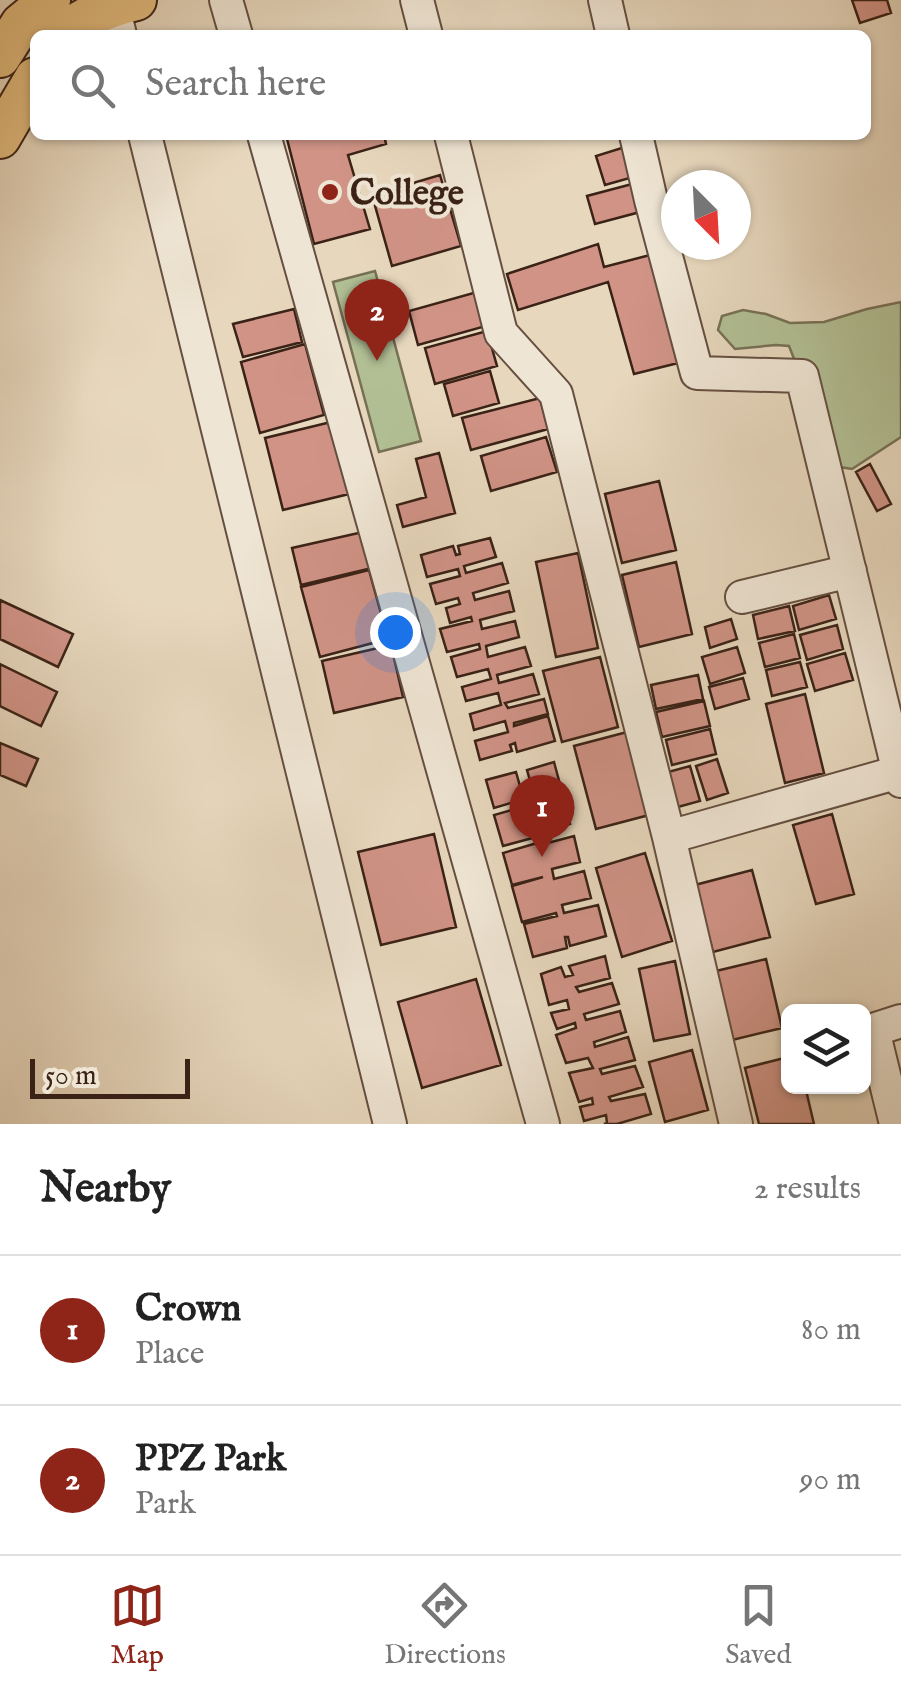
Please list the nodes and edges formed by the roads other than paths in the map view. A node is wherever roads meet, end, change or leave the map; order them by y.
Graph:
1 (13, 0) edge
2 (50, 0) edge
3 (226, 0) edge
4 (418, 0) edge
5 (605, 0) edge
6 (113, 10) edge
7 (0, 16) edge
8 (57, 30) edge
9 (69, 30) edge
10 (235, 30) edge
11 (425, 30) edge
12 (612, 30) edge
13 (30, 46) edge
14 (0, 57) edge
15 (30, 87) edge
16 (0, 92) edge
17 (0, 138) edge
18 (146, 140) edge
19 (265, 140) edge
20 (452, 140) edge
21 (637, 140) edge
22 (850, 572) junction
23 (742, 597) dead end
24 (891, 694) edge
25 (900, 776) edge
26 (670, 837) junction
27 (901, 1021) edge
28 (390, 1124) edge
29 (542, 1124) edge
30 (736, 1124) edge
31 (896, 1124) edge

1 - 7 main road
2 - 14 main road
3 - 10 street
4 - 11 street
5 - 12 street
6 - 8 main road
6 - 9 main road
13 - 16 main road
15 - 17 main road
18 - 28 street
19 - 29 street
20 - 26 street
21 - 22 street
22 - 23 street
22 - 24 street
24 - 25 street
25 - 26 street
26 - 30 street
27 - 31 street

